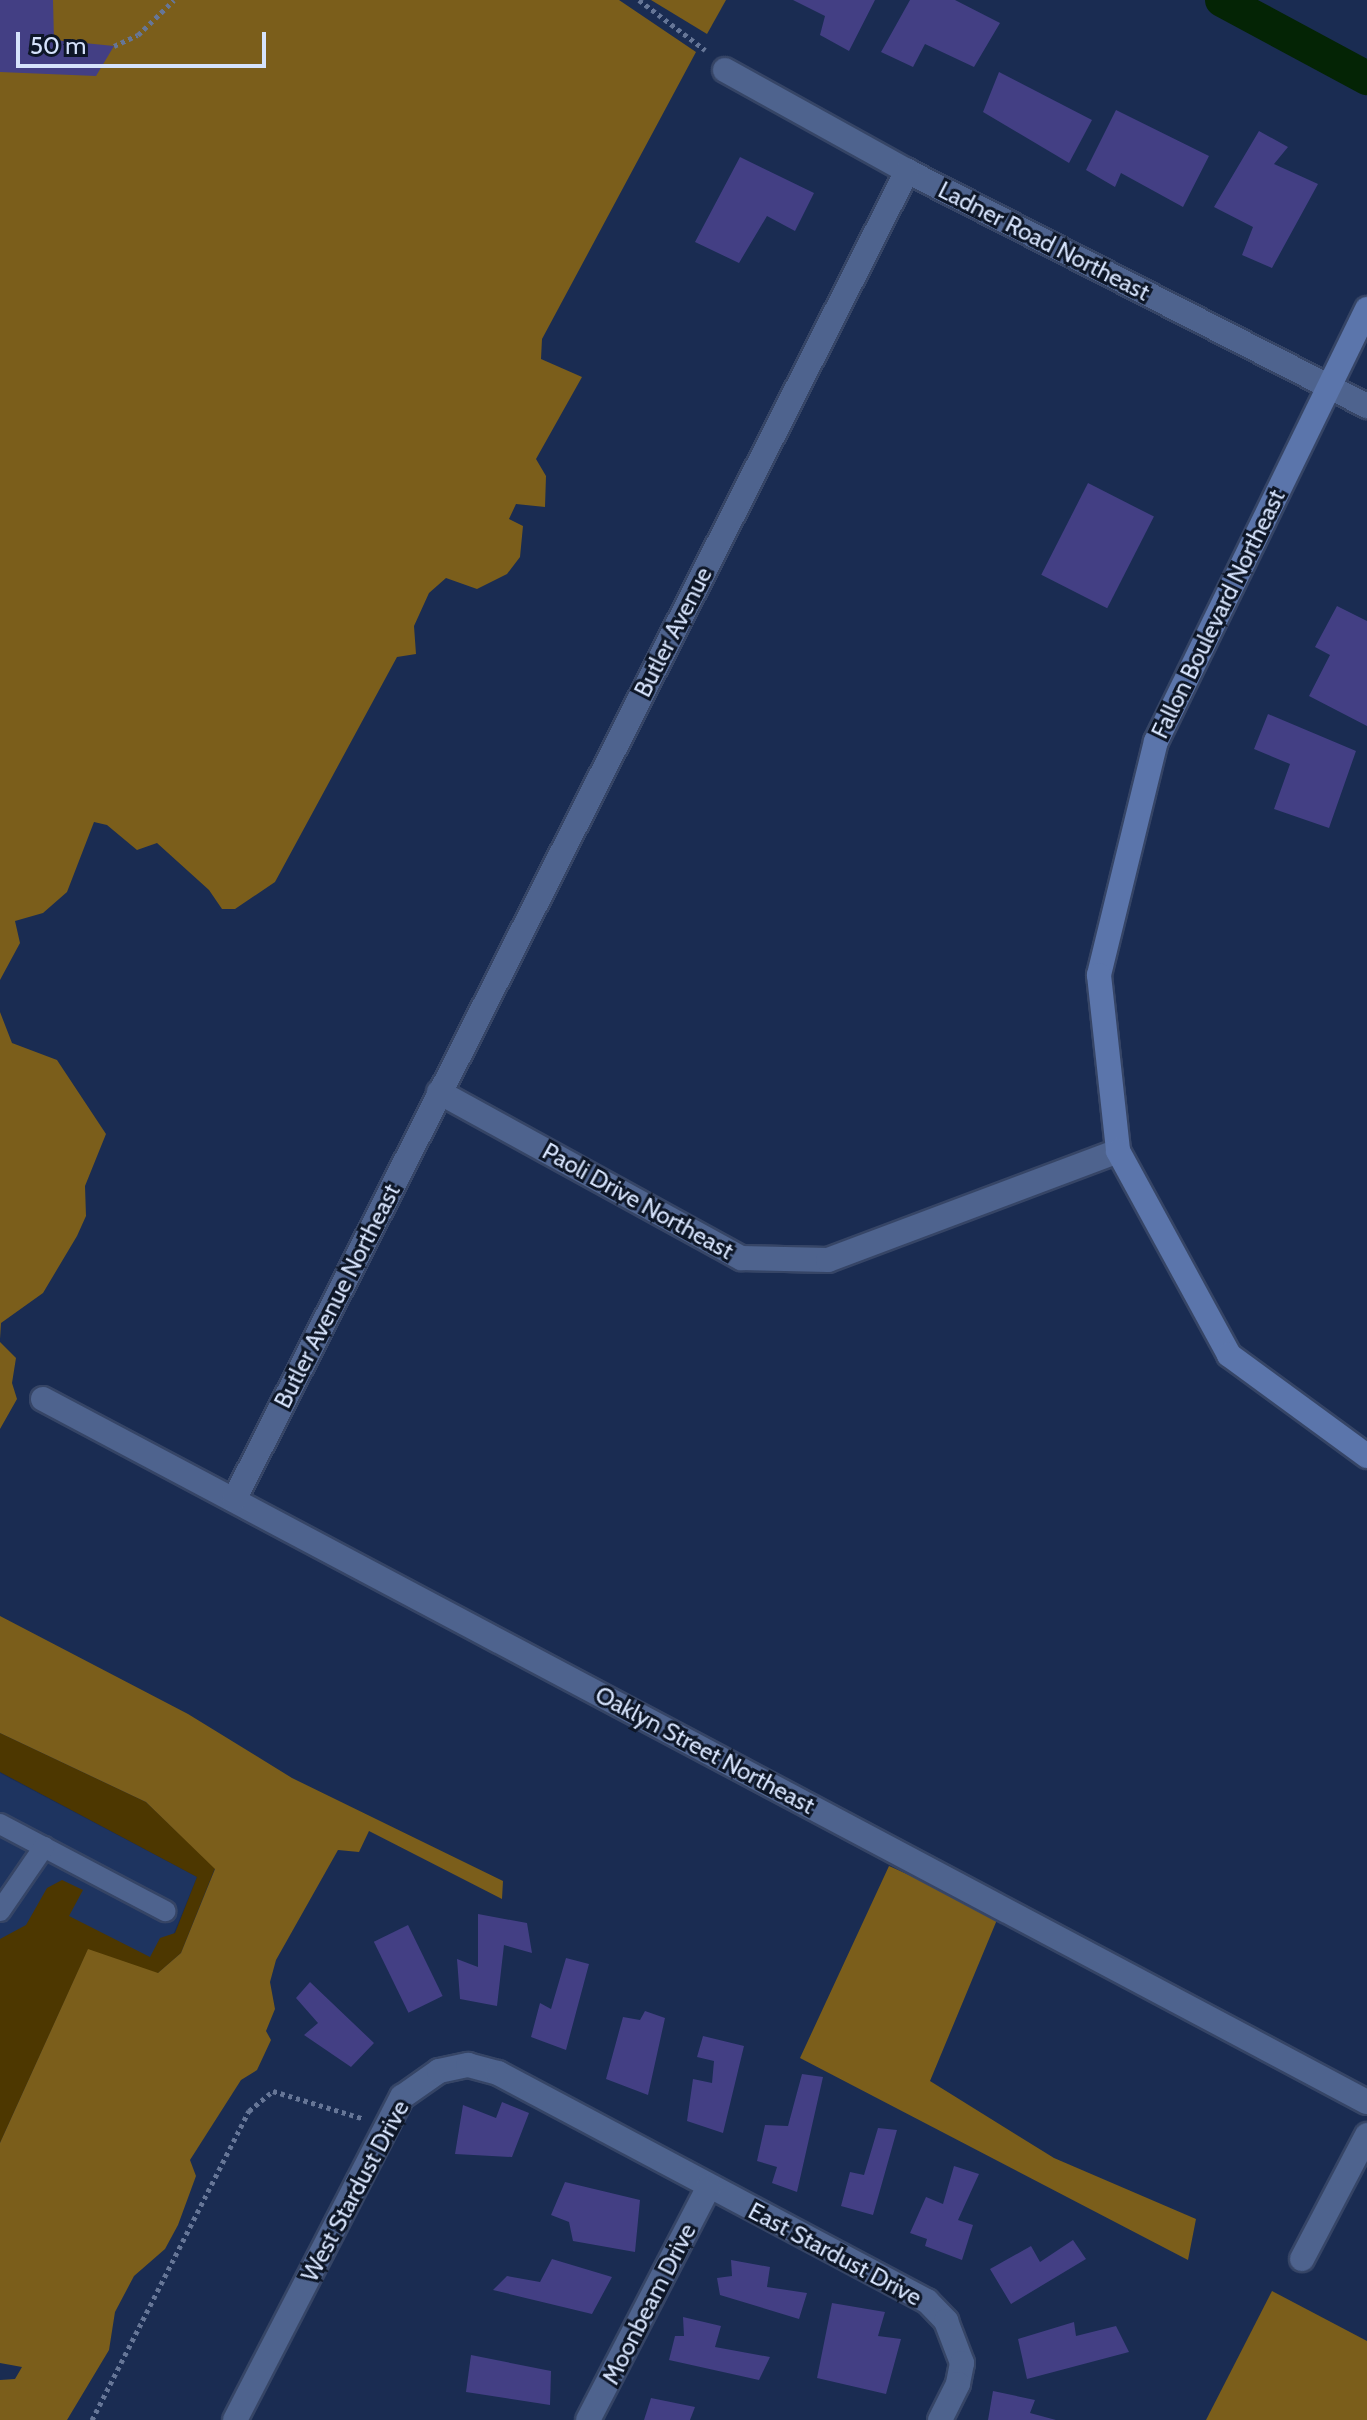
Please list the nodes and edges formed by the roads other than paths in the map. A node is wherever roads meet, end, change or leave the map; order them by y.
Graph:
1 (725, 70) road end
2 (907, 171) junction
3 (1367, 309) edge
4 (1328, 386) junction
5 (1367, 406) edge
6 (439, 1092) junction
7 (1118, 1151) junction
8 (43, 1399) dead end
9 (1367, 1456) edge
10 (234, 1500) junction
11 (0, 1824) edge
12 (44, 1847) junction
13 (0, 1911) edge
14 (165, 1911) dead end
15 (1367, 2102) edge
16 (1367, 2135) edge
17 (709, 2187) junction
18 (1302, 2259) dead end
19 (235, 2420) edge
20 (588, 2420) edge
21 (940, 2420) edge

1 - 2 street, Ladner Road Northeast
2 - 4 street, Ladner Road Northeast
2 - 6 street, Butler Avenue
3 - 4 street, Fallon Boulevard Northeast
4 - 5 street, Ladner Road Northeast
4 - 7 street, Fallon Boulevard Northeast
6 - 7 street, Paoli Drive Northeast
6 - 10 street, Butler Avenue Northeast
7 - 9 street, Fallon Boulevard Northeast
8 - 10 street, Oaklyn Street Northeast
10 - 15 street, Oaklyn Street Northeast
11 - 12 lane
12 - 13 lane
12 - 14 lane
16 - 18 street
17 - 19 street, West Stardust Drive
17 - 20 street, Moonbeam Drive
17 - 21 street, East Stardust Drive

